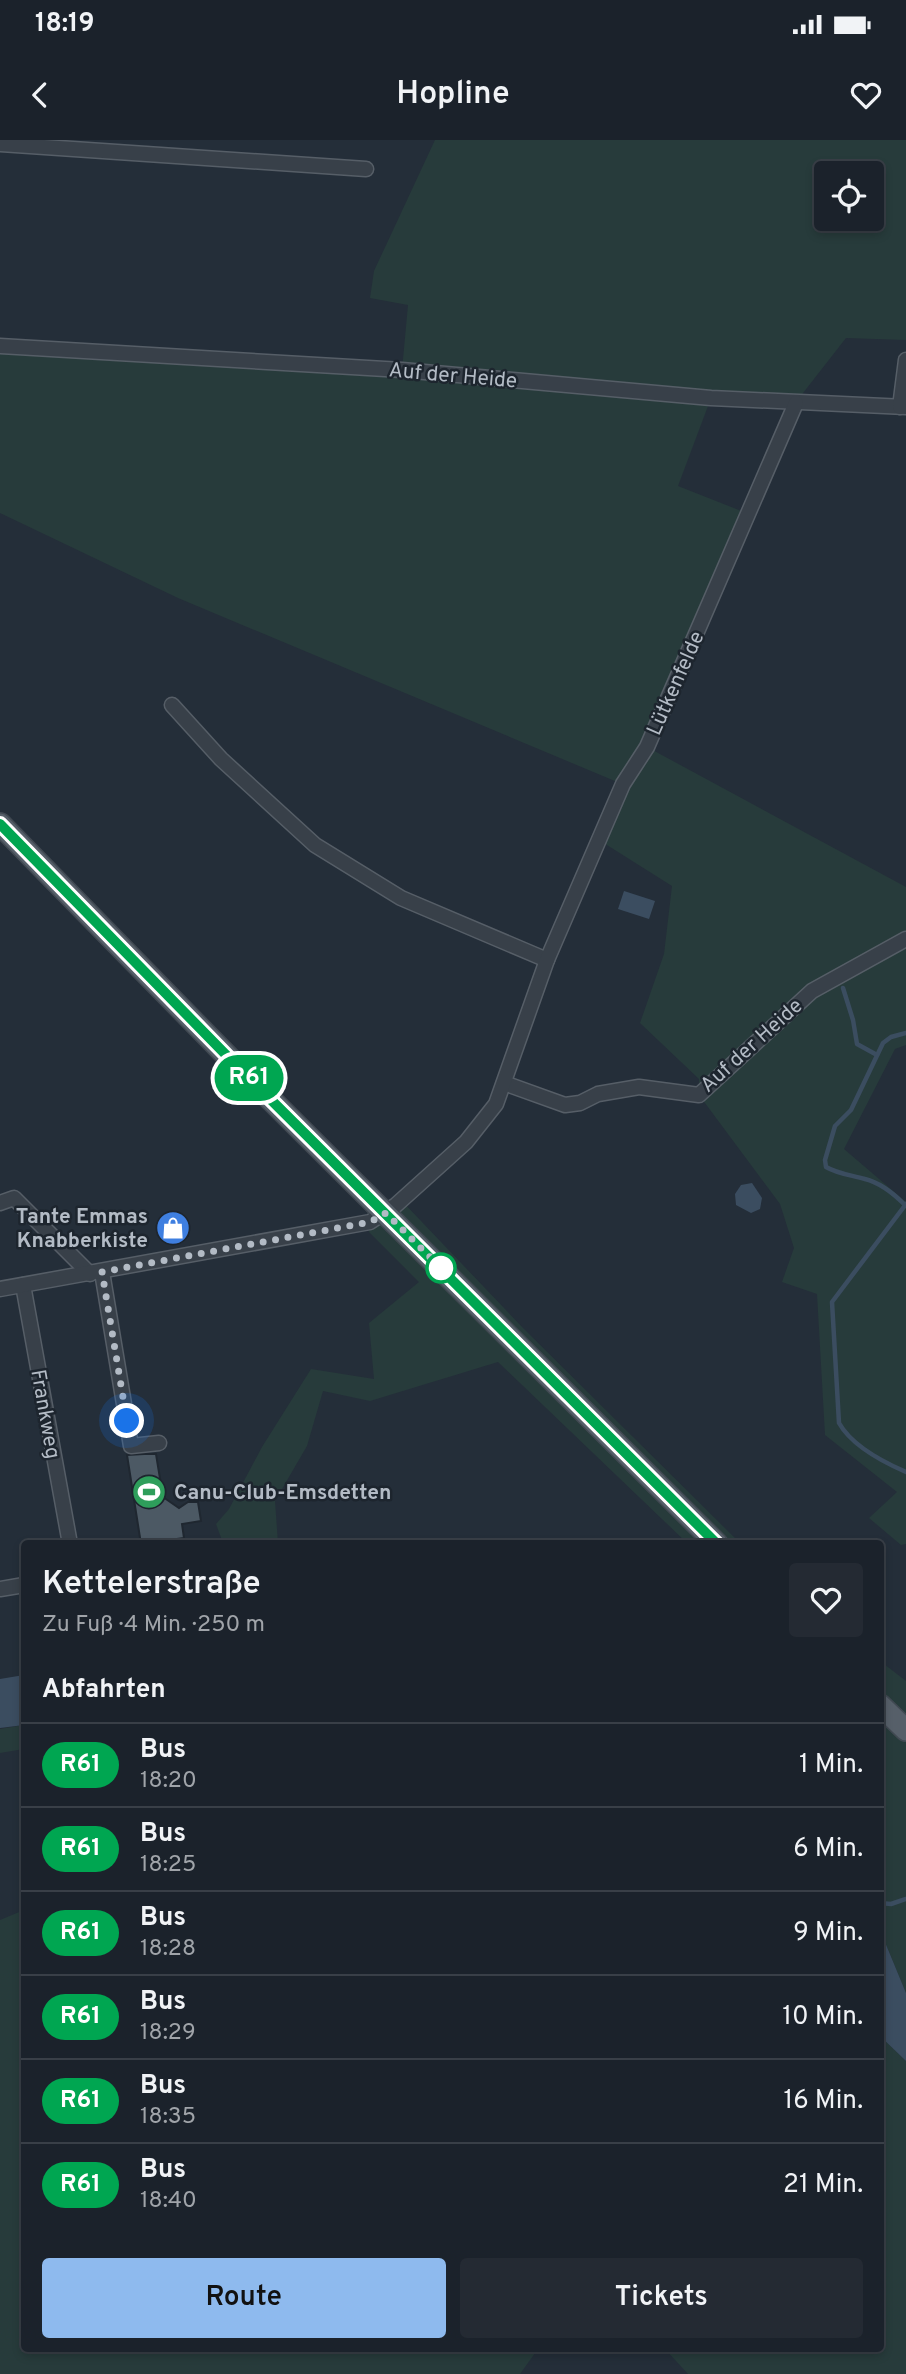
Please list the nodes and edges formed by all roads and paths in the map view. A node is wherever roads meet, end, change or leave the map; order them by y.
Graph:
1 (0, 144) edge
2 (366, 169) dead end
3 (0, 346) edge
4 (906, 360) edge
5 (796, 402) junction
6 (903, 407) edge
7 (172, 705) dead end
8 (0, 824) edge
9 (906, 939) edge
10 (547, 960) junction
11 (504, 1083) junction
12 (0, 1203) edge
13 (386, 1213) junction
14 (96, 1273) junction
15 (23, 1285) junction
16 (0, 1289) edge
17 (159, 1443) dead end
18 (69, 1540) edge
19 (713, 1540) edge
20 (21, 1586) edge
21 (0, 1589) edge
22 (884, 1709) edge
23 (906, 1730) edge

1 - 2 street
3 - 5 street, Auf der Heide
4 - 6 street
5 - 6 street, Auf der Heide
5 - 10 street, Lütkenfelde
7 - 10 street
8 - 13 main road
9 - 11 street, Auf der Heide
10 - 11 street, Lütkenfelde
11 - 13 street, Lütkenfelde
12 - 14 street
13 - 14 street
13 - 19 main road
14 - 15 street
14 - 17 street
15 - 16 street
15 - 18 street, Frankweg
20 - 21 street
22 - 23 main road

